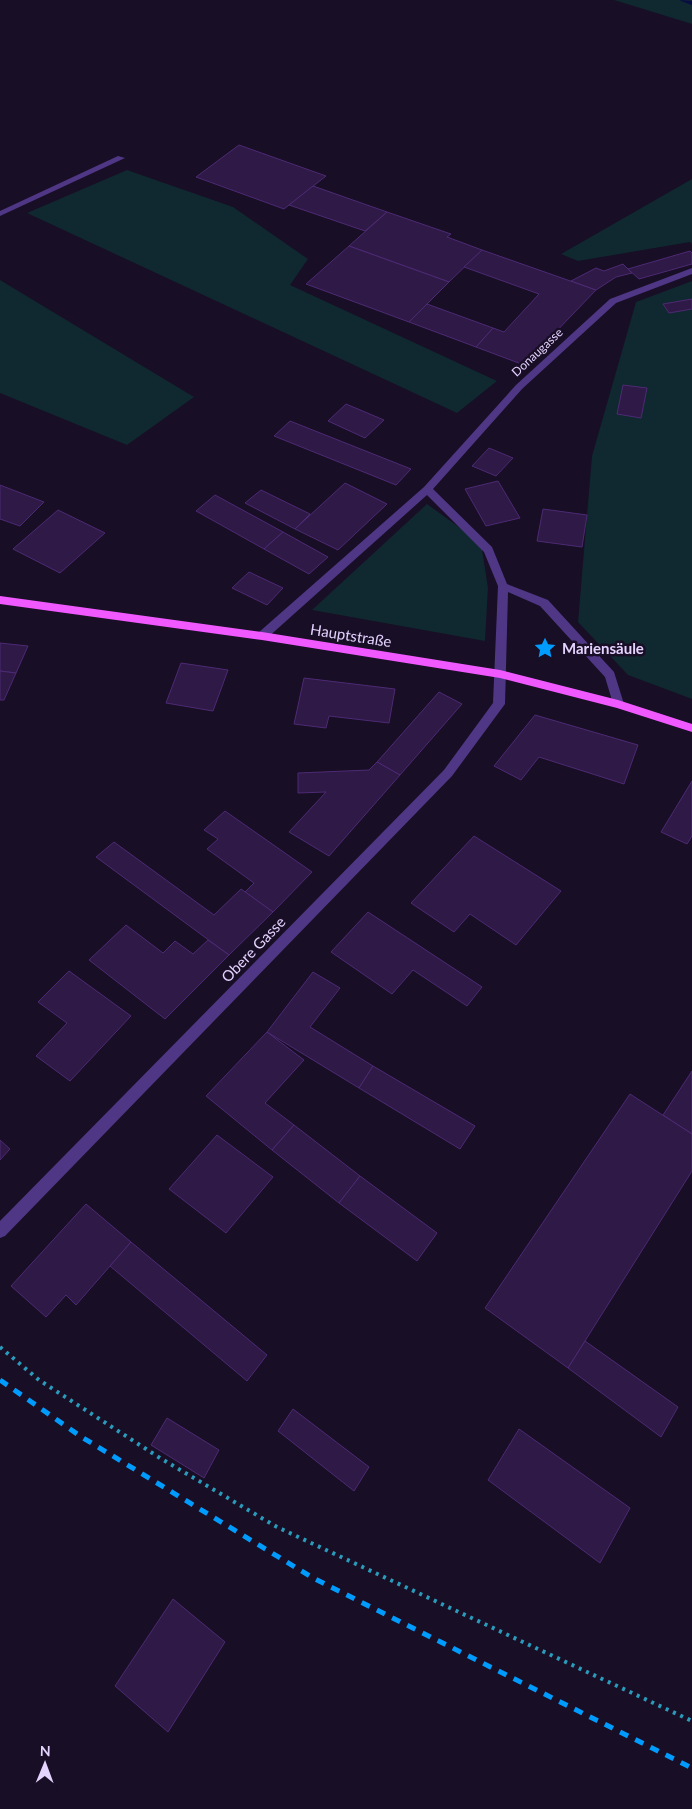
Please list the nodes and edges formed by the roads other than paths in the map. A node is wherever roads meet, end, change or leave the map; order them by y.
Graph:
1 (121, 158) dead end
2 (0, 214) edge
3 (692, 270) edge
4 (427, 488) junction
5 (503, 586) junction
6 (0, 600) edge
7 (262, 636) junction
8 (500, 674) junction
9 (618, 704) junction
10 (692, 728) edge
11 (0, 1232) edge

1 - 2 street
3 - 4 street, Donaugasse
4 - 5 street
4 - 7 street, Donaugasse
5 - 8 street
5 - 9 street
6 - 7 main road, Hauptstraße
7 - 8 main road, Hauptstraße
8 - 9 main road, Hauptstraße
8 - 11 street, Obere Gasse
9 - 10 main road, Hauptstraße

